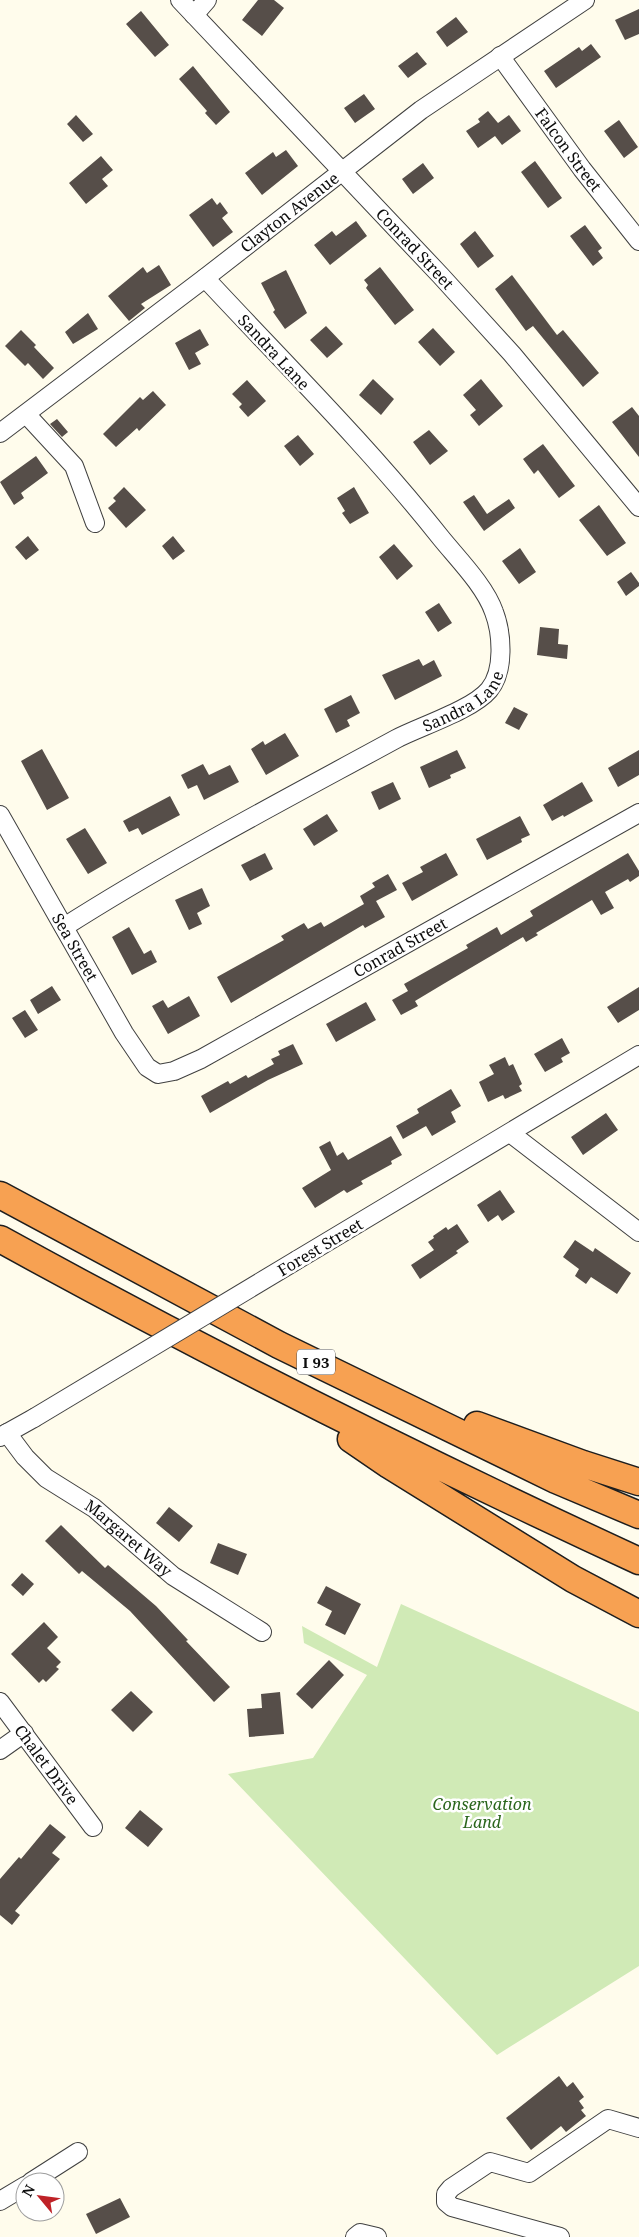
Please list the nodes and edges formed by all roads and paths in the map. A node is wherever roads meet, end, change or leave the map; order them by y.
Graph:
1 (180, 0) edge
2 (207, 0) edge
3 (585, 0) edge
4 (194, 15) junction
5 (500, 56) junction
6 (343, 172) junction
7 (639, 241) edge
8 (205, 278) junction
9 (26, 414) junction
10 (0, 434) edge
11 (636, 499) edge
12 (95, 524) dead end
13 (0, 815) edge
14 (637, 818) edge
15 (64, 927) junction
16 (639, 1055) edge
17 (158, 1074) joint
18 (510, 1133) junction
19 (0, 1195) edge
20 (639, 1232) edge
21 (0, 1239) edge
22 (332, 1370) junction
23 (274, 1386) junction
24 (4, 1435) edge
25 (639, 1482) edge
26 (639, 1515) edge
27 (639, 1561) edge
28 (639, 1614) edge
29 (262, 1632) dead end
30 (0, 1702) edge
31 (24, 1733) junction
32 (0, 1750) edge
33 (93, 1827) dead end
34 (639, 2128) edge
35 (78, 2152) dead end
36 (47, 2172) edge
37 (15, 2192) edge
38 (0, 2201) edge
39 (355, 2237) edge
40 (377, 2237) edge
41 (560, 2237) edge

1 - 4 street, Conrad Street
2 - 4 street
3 - 5 street, Clayton Avenue
4 - 6 street, Conrad Street
5 - 6 street, Clayton Avenue
5 - 7 street, Falcon Street
6 - 8 street, Clayton Avenue
6 - 11 street, Conrad Street
8 - 9 street, Clayton Avenue
8 - 15 street, Sandra Lane
9 - 10 street, Clayton Avenue
9 - 12 street
13 - 15 street, Sea Street
14 - 17 street, Conrad Street
15 - 17 street, Sea Street
16 - 18 street, Forest Street
18 - 20 street
18 - 24 street, Forest Street, bridge
19 - 22 highway, I 93
21 - 23 highway, I 93
22 - 25 highway
22 - 26 highway, I 93
23 - 27 highway, I 93
23 - 28 highway
24 - 29 street, Margaret Way
30 - 31 street, Chalet Drive
31 - 32 street
31 - 33 street, Chalet Drive
34 - 41 street
35 - 36 street
37 - 38 street
39 - 40 street

